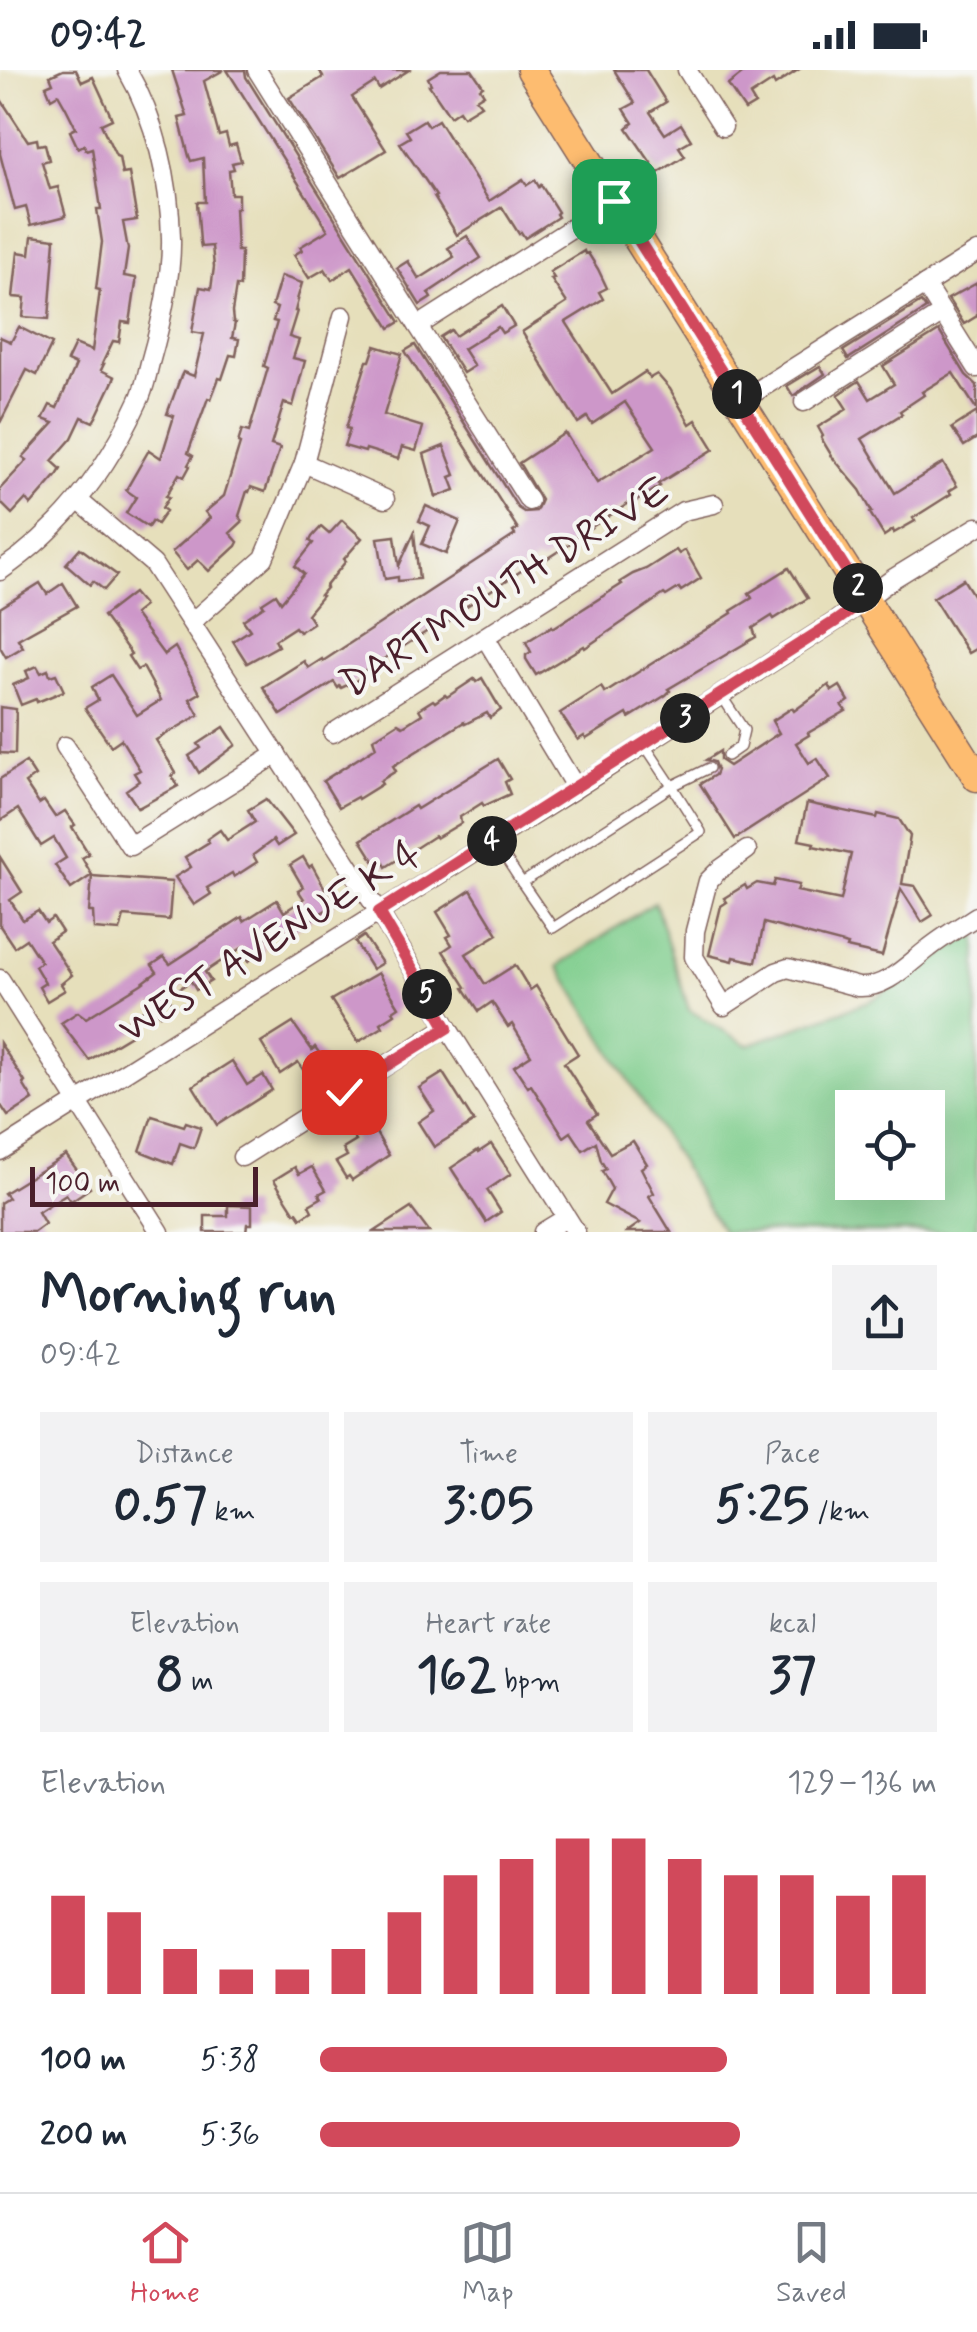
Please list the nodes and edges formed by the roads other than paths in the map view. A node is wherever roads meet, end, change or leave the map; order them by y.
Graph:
1 (127, 70) edge
2 (257, 70) edge
3 (530, 70) edge
4 (687, 70) edge
5 (724, 127) dead end
6 (614, 201) junction
7 (977, 252) edge
8 (925, 284) junction
9 (943, 313) junction
10 (343, 316) dead end
11 (418, 326) junction
12 (977, 368) edge
13 (741, 400) junction
14 (804, 402) dead end
15 (304, 464) junction
16 (385, 499) dead end
17 (78, 500) junction
18 (529, 501) dead end
19 (714, 504) dead end
20 (977, 527) edge
21 (0, 571) edge
22 (865, 600) junction
23 (192, 622) junction
24 (485, 637) junction
25 (721, 694) junction
26 (333, 733) dead end
27 (644, 744) junction
28 (65, 746) dead end
29 (276, 754) junction
30 (727, 756) dead end
31 (709, 768) dead end
32 (977, 777) edge
33 (672, 786) junction
34 (576, 788) junction
35 (494, 840) junction
36 (748, 850) dead end
37 (522, 883) junction
38 (379, 912) junction
39 (977, 916) edge
40 (0, 978) edge
41 (447, 1028) junction
42 (78, 1100) junction
43 (0, 1151) edge
44 (242, 1157) dead end
45 (571, 1225) edge
46 (160, 1232) edge
47 (543, 1232) edge

1 - 17 street
2 - 11 street
3 - 6 main road
4 - 5 street
6 - 11 street
6 - 13 main road
7 - 8 street
8 - 9 street
8 - 13 street
9 - 12 street
9 - 14 street
10 - 15 street
11 - 18 street
13 - 22 main road
15 - 16 street
15 - 23 street
17 - 21 street
17 - 23 street
19 - 24 street, DARTMOUTH DRIVE
20 - 22 street, WEST AVENUE K 4
22 - 25 street, WEST AVENUE K 4
22 - 32 main road
23 - 29 street
24 - 26 street, DARTMOUTH DRIVE
24 - 34 street
25 - 27 street, WEST AVENUE K 4
25 - 30 lane
27 - 33 lane
27 - 34 street, WEST AVENUE K 4
28 - 29 street
29 - 38 street
31 - 33 lane
33 - 37 lane
33 - 37 lane
34 - 35 street, WEST AVENUE K 4
35 - 37 lane
35 - 38 street, WEST AVENUE K 4
36 - 39 street
38 - 41 street
38 - 42 street, WEST AVENUE K 4
40 - 42 street
41 - 44 street
41 - 45 street
42 - 43 street, WEST AVENUE K 4
42 - 46 street
45 - 47 street

